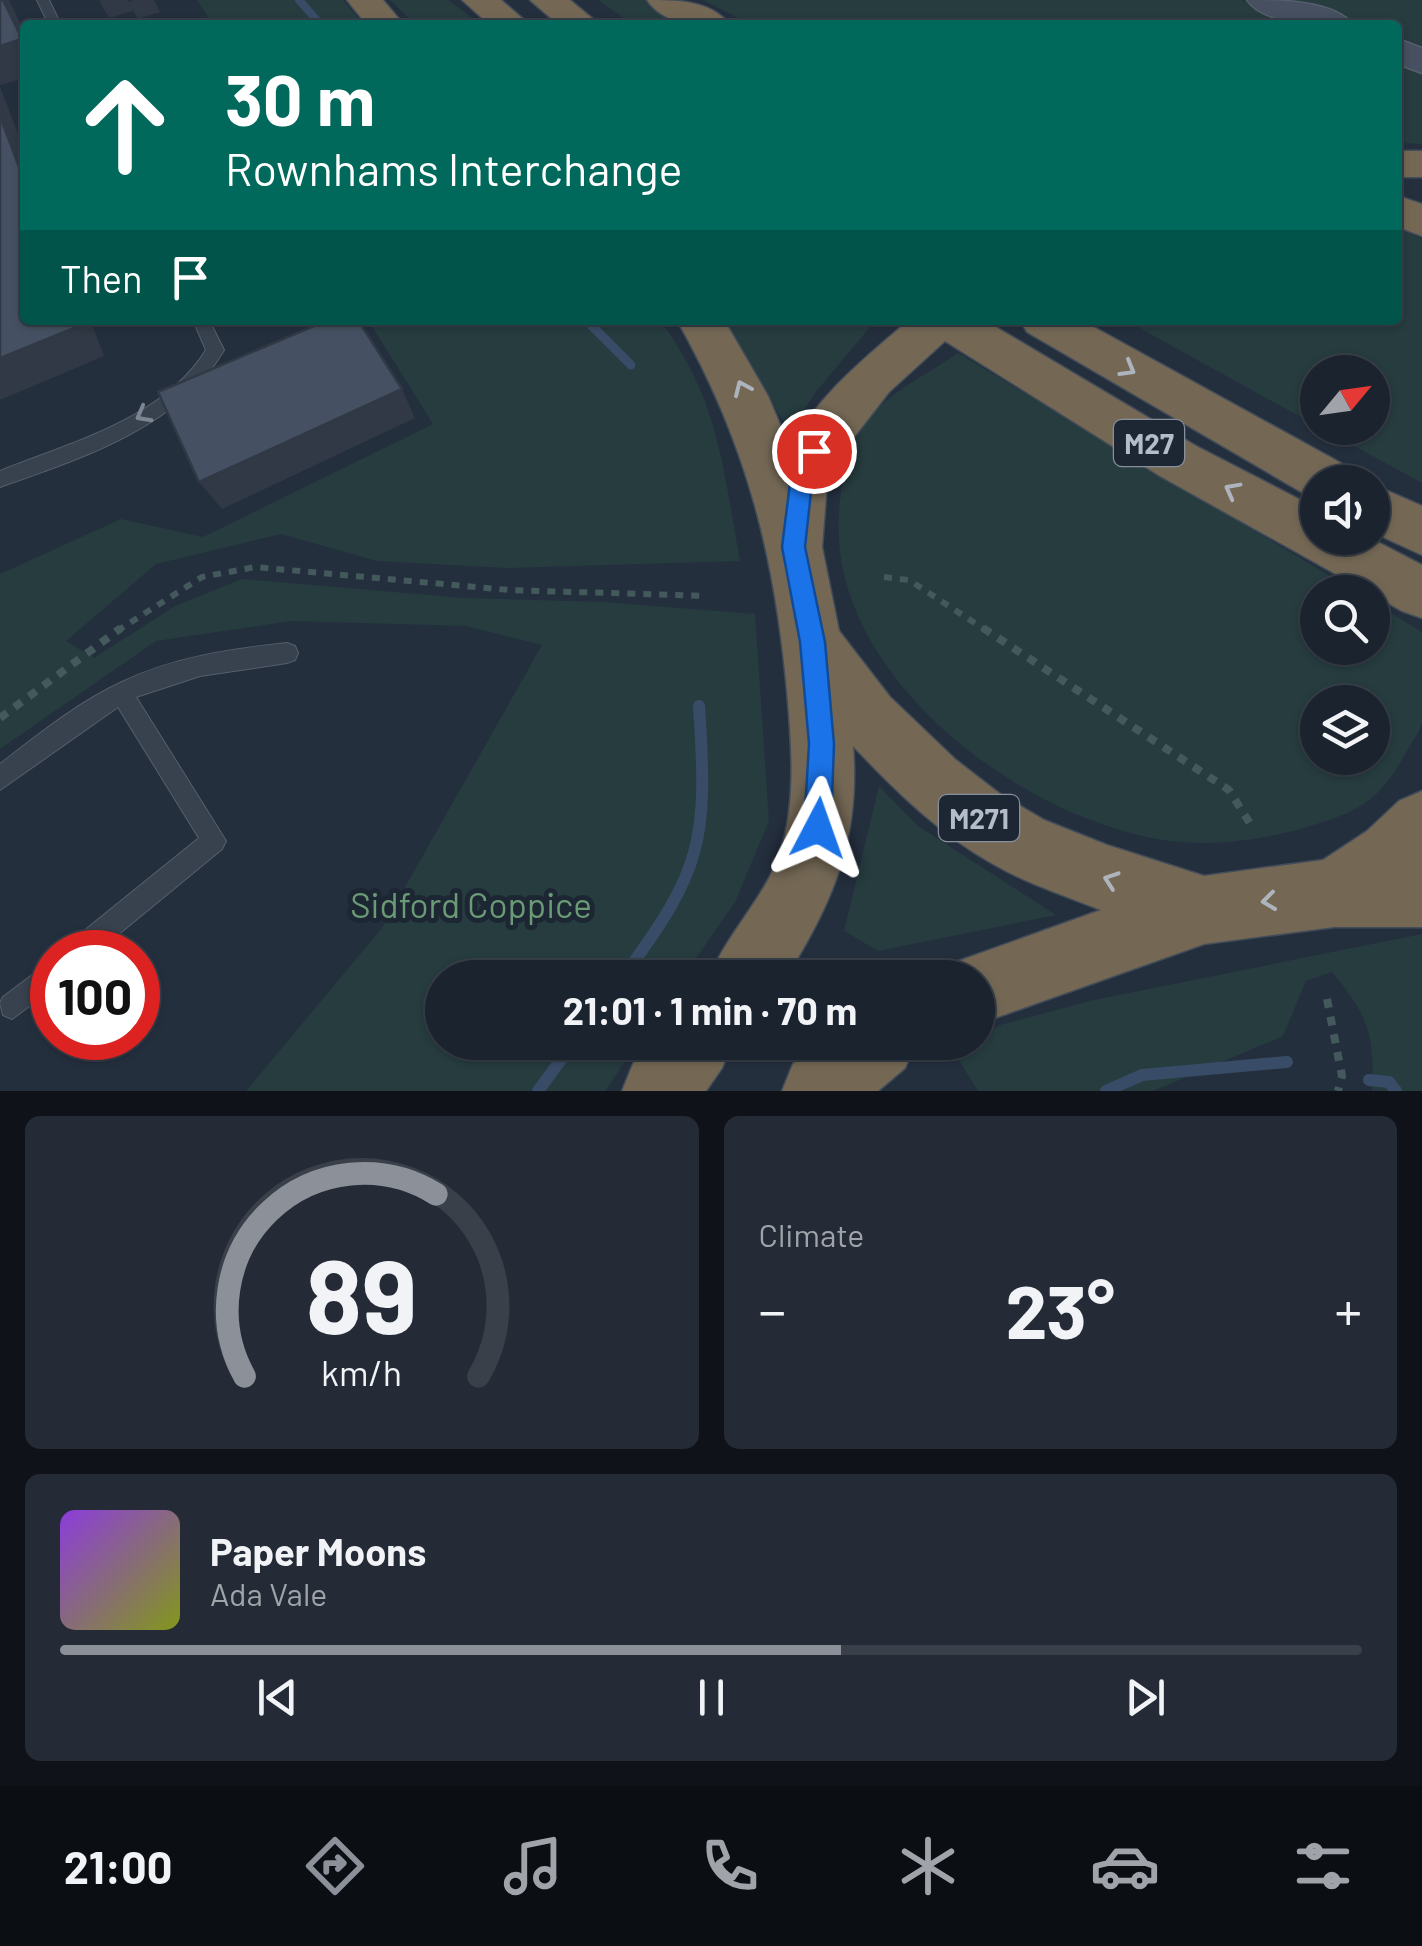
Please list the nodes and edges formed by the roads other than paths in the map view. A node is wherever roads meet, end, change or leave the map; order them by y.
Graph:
1 (364, 0) edge
2 (480, 0) edge
3 (547, 0) edge
4 (664, 0) edge
5 (1264, 0) edge
6 (382, 20) edge
7 (506, 20) edge
8 (575, 20) edge
9 (702, 20) edge
10 (1321, 20) edge
11 (204, 325) edge
12 (703, 325) edge
13 (933, 325) edge
14 (955, 325) edge
15 (1053, 325) edge
16 (1300, 466) edge
17 (0, 479) edge
18 (1390, 515) edge
19 (1300, 527) edge
20 (1422, 532) edge
21 (794, 547) junction
22 (1352, 555) edge
23 (1422, 593) edge
24 (812, 642) junction
25 (287, 653) dead end
26 (122, 695) junction
27 (0, 778) edge
28 (1422, 824) edge
29 (1334, 892) junction
30 (1422, 893) edge
31 (1204, 910) junction
32 (105, 930) edge
33 (755, 960) edge
34 (995, 982) edge
35 (30, 991) edge
36 (12, 1006) dead end
37 (683, 1060) edge
38 (857, 1060) edge
39 (660, 1091) edge
40 (820, 1091) edge

1 - 6 highway
2 - 7 highway
3 - 8 highway
4 - 9 highway
5 - 10 street
11 -> 17 lane
21 -> 12 highway
13 - 21 highway, M271
19 -> 14 highway, M27
15 -> 16 highway, M27
18 - 20 highway
21 - 24 highway, M271
22 - 23 highway, M27
31 -> 24 highway, M271
24 - 33 highway, M271
25 - 26 lane
26 - 27 lane
26 - 32 lane
28 - 29 highway, M271
29 - 30 highway
29 -> 31 highway, M271
31 - 34 highway, M271
35 - 36 lane
37 - 39 highway
38 - 40 highway

